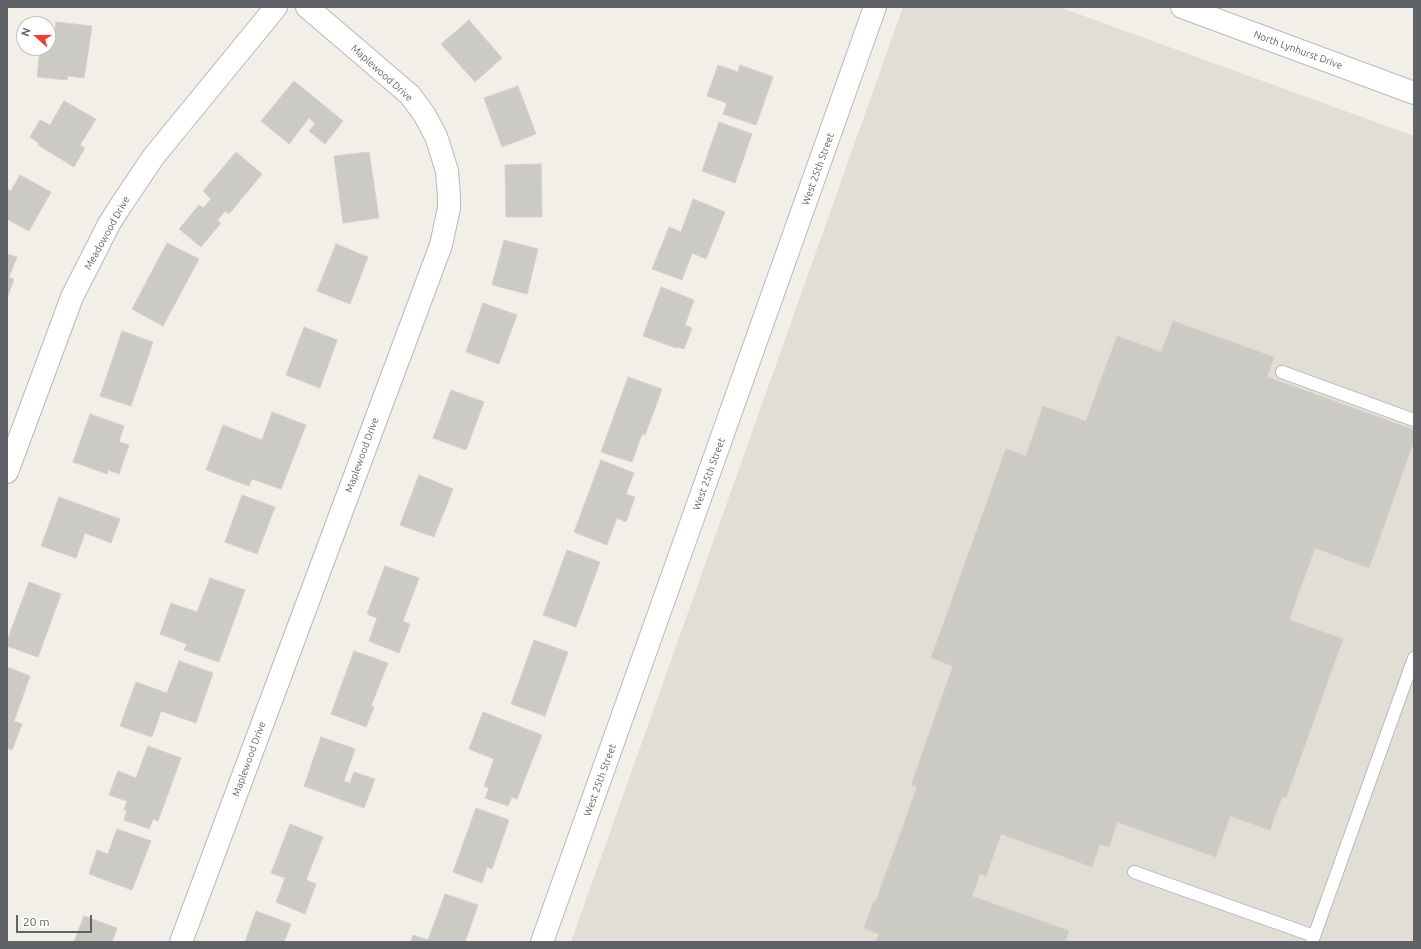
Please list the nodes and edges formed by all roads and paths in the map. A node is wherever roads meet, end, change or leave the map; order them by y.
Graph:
1 (276, 7) edge
2 (307, 7) edge
3 (876, 7) edge
4 (1182, 7) edge
5 (1414, 93) edge
6 (1282, 372) dead end
7 (1414, 420) edge
8 (7, 472) edge
9 (1414, 658) edge
10 (1134, 872) dead end
11 (1313, 939) edge
12 (181, 942) edge
13 (542, 942) edge

1 - 8 street, Meadowood Drive
2 - 12 street, Maplewood Drive
3 - 13 street, West 25th Street
4 - 5 street, North Lynhurst Drive
6 - 7 lane
9 - 11 lane
10 - 11 lane

